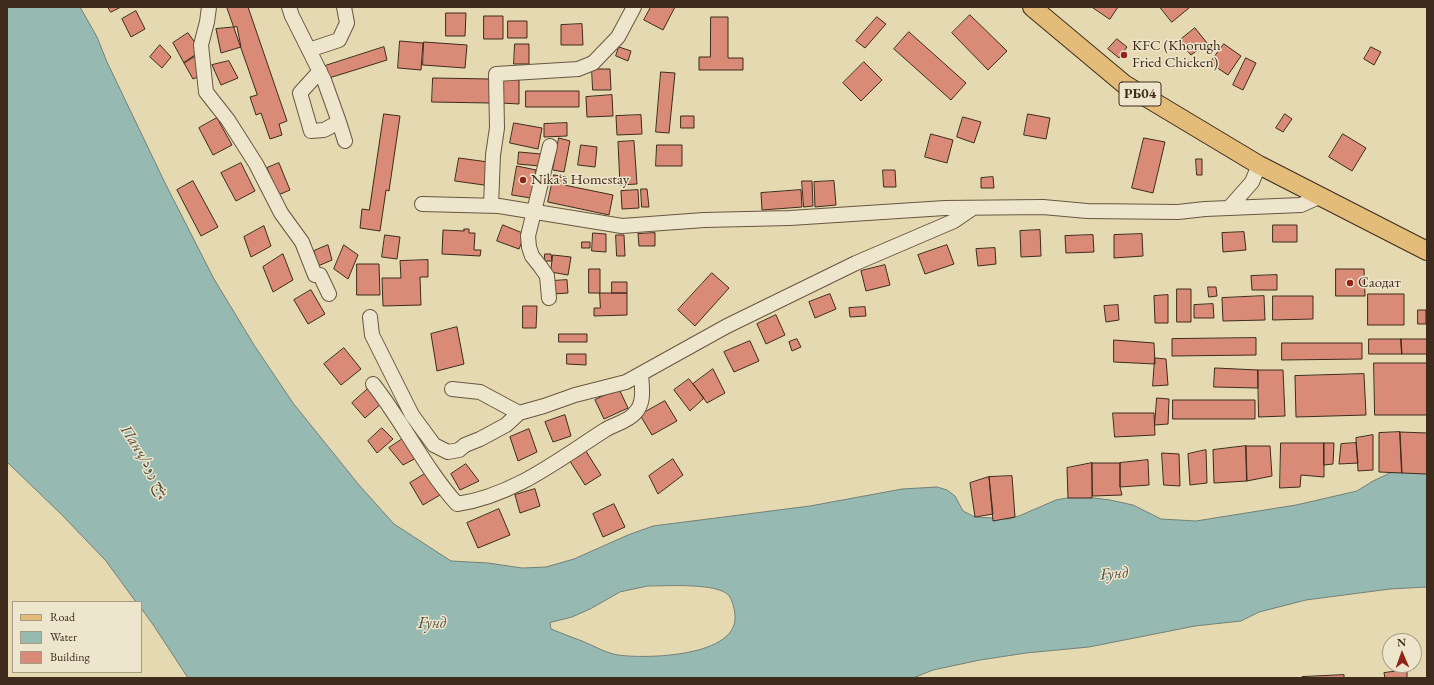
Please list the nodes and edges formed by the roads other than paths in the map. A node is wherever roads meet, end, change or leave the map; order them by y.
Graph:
1 (209, 7) edge
2 (290, 7) edge
3 (344, 7) edge
4 (634, 7) edge
5 (1032, 7) edge
6 (309, 50) junction
7 (320, 71) junction
8 (339, 122) junction
9 (345, 141) dead end
10 (550, 146) dead end
11 (1259, 165) junction
12 (1320, 196) junction
13 (422, 204) dead end
14 (491, 206) junction
15 (973, 208) junction
16 (1229, 208) junction
17 (533, 212) junction
18 (1427, 250) edge
19 (329, 294) dead end
20 (549, 298) dead end
21 (370, 317) dead end
22 (641, 374) junction
23 (373, 384) dead end
24 (452, 389) dead end
25 (519, 413) junction

1 - 19 street
2 - 6 street
3 - 6 street
4 - 14 street
5 - 11 main road, РБ04
6 - 7 street
7 - 8 street
7 - 8 street
8 - 9 street
10 - 17 street
11 - 12 main road, РБ04
11 - 16 street
12 - 16 street
12 - 18 main road, РБ04
13 - 14 street
14 - 17 street
15 - 16 street
15 - 17 street
15 - 22 street
17 - 20 street
21 - 25 street
22 - 23 street
22 - 25 street
24 - 25 street

